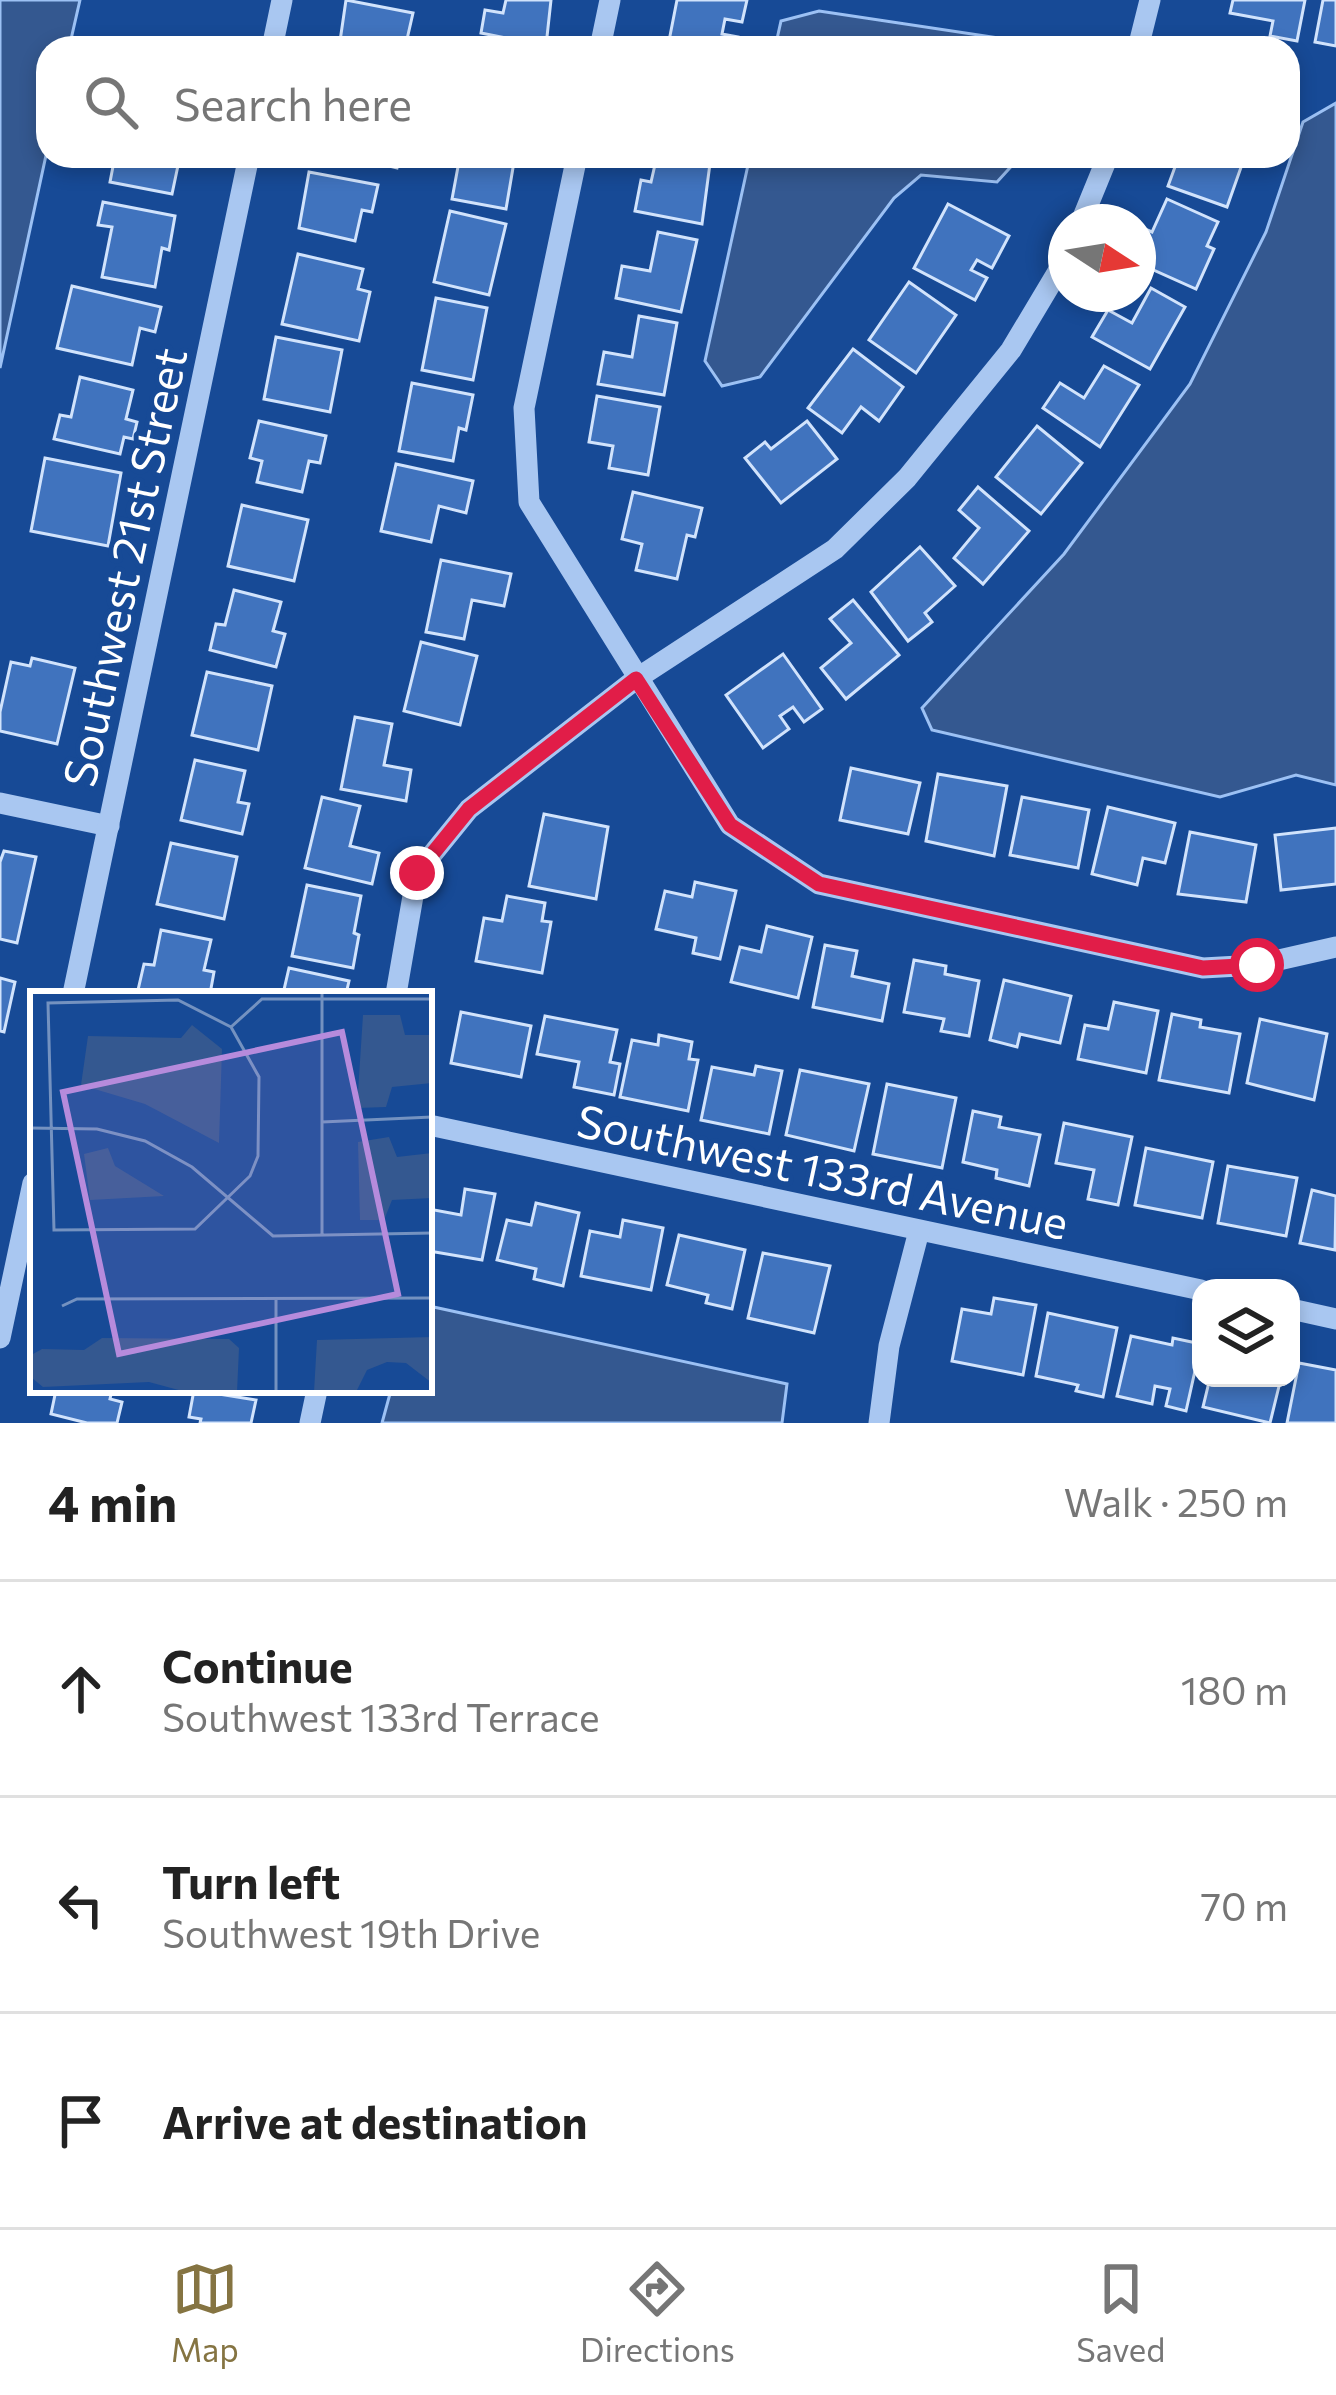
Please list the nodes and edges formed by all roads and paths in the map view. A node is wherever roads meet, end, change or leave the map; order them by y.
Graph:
1 (282, 0) edge
2 (610, 0) edge
3 (1150, 0) edge
4 (274, 36) edge
5 (602, 36) edge
6 (1141, 36) edge
7 (246, 168) edge
8 (574, 168) edge
9 (1103, 168) edge
10 (1089, 204) edge
11 (1048, 288) edge
12 (636, 679) junction
13 (0, 802) edge
14 (109, 826) junction
15 (1336, 947) edge
16 (74, 991) edge
17 (396, 991) edge
18 (432, 1126) edge
19 (30, 1197) edge
20 (919, 1231) junction
21 (1192, 1288) edge
22 (1300, 1311) edge
23 (1336, 1318) edge
24 (0, 1339) edge
25 (316, 1393) edge
26 (310, 1423) edge
27 (878, 1423) edge

1 - 4 street
2 - 5 street
3 - 6 street
7 - 14 street, Southwest 21st Street
8 - 12 street
9 - 10 street
11 - 12 street
12 - 15 street
12 - 17 street
13 - 14 street
14 - 16 street, Southwest 21st Street
18 - 20 street, Southwest 133rd Avenue
19 - 24 street
20 - 21 street, Southwest 133rd Avenue
20 - 27 street
22 - 23 street
25 - 26 street

